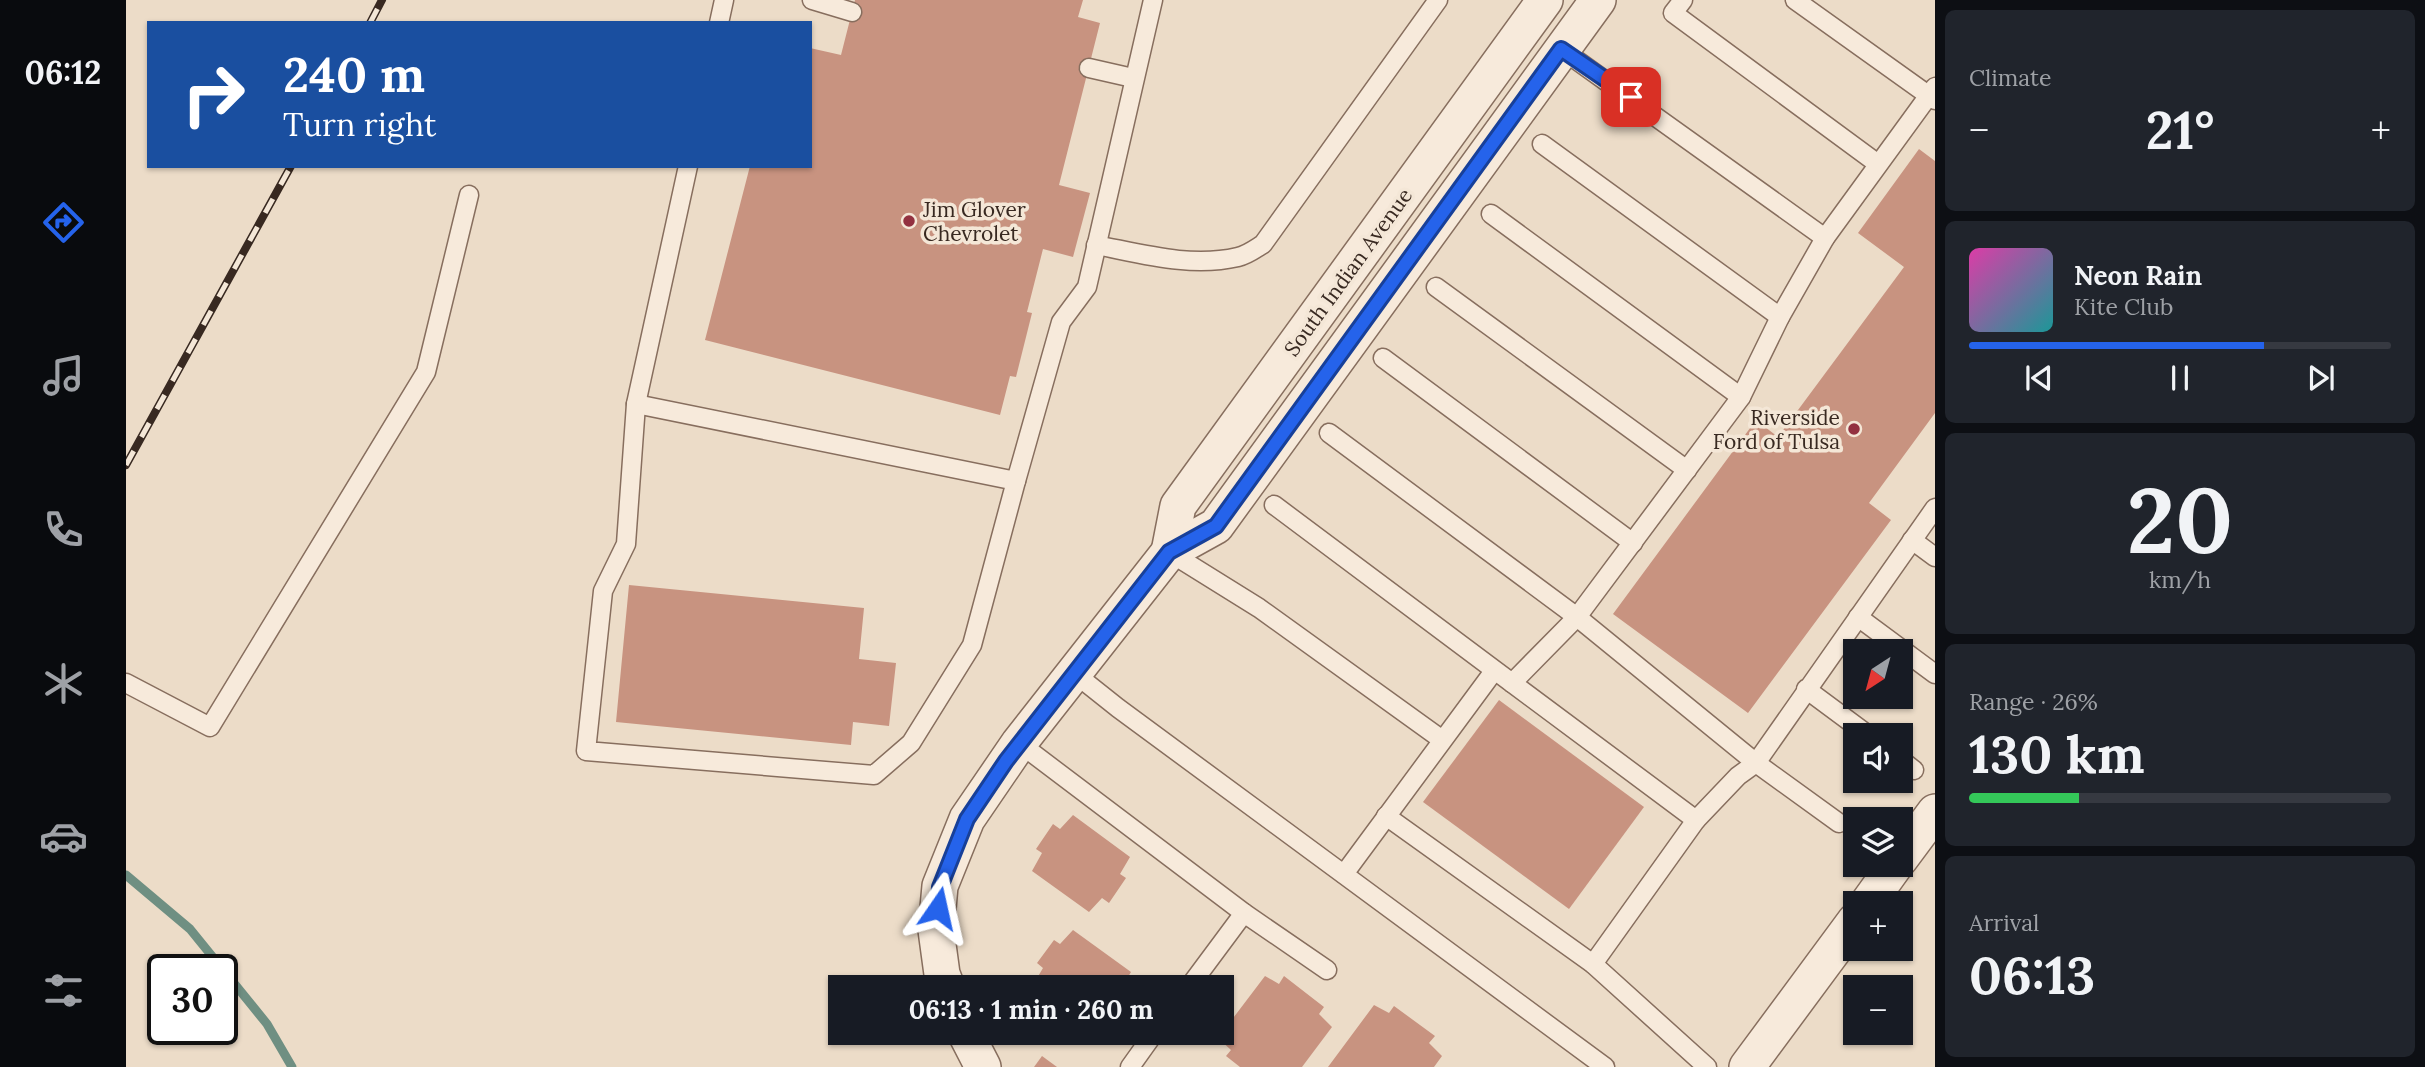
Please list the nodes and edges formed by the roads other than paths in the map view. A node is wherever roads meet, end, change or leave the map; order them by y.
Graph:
1 (724, 0) edge
2 (812, 0) edge
3 (1153, 0) edge
4 (1438, 0) edge
5 (1598, 0) edge
6 (1683, 0) edge
7 (1795, 0) edge
8 (852, 12) dead end
9 (1536, 13) edge
10 (719, 21) edge
11 (1561, 49) junction
12 (1089, 68) dead end
13 (1133, 78) junction
14 (1933, 94) edge
15 (1542, 144) dead end
16 (1878, 164) junction
17 (688, 168) edge
18 (469, 195) dead end
19 (1491, 214) dead end
20 (1825, 238) junction
21 (1096, 245) junction
22 (1436, 287) dead end
23 (1780, 317) junction
24 (1383, 358) dead end
25 (1741, 397) junction
26 (636, 404) junction
27 (1329, 433) dead end
28 (1687, 470) junction
29 (1016, 481) junction
30 (1275, 505) dead end
31 (1935, 508) edge
32 (1912, 540) junction
33 (1633, 543) junction
34 (1169, 552) junction
35 (1935, 557) edge
36 (1577, 617) junction
37 (1858, 617) junction
38 (1494, 671) junction
39 (1074, 673) junction
40 (1935, 674) edge
41 (126, 683) edge
42 (1512, 683) junction
43 (1806, 689) junction
44 (1852, 723) edge
45 (1441, 739) junction
46 (1019, 743) junction
47 (1756, 763) junction
48 (1935, 812) edge
49 (1386, 816) junction
50 (1696, 820) junction
51 (1839, 823) dead end
52 (1913, 842) edge
53 (1344, 874) junction
54 (1244, 913) junction
55 (1843, 937) edge
56 (1593, 964) junction
57 (1327, 970) dead end
58 (942, 975) edge
59 (1198, 975) edge
60 (972, 1045) edge
61 (1146, 1045) edge
62 (983, 1067) edge
63 (1130, 1067) edge
64 (1605, 1067) edge
65 (1707, 1067) edge
66 (1747, 1067) edge

1 - 10 lane
2 - 8 lane
3 - 13 lane
4 - 21 lane
5 - 11 street, South Indian Avenue
6 - 16 lane
7 - 14 lane
9 - 11 street
9 - 34 street, South Indian Avenue
11 - 20 lane
11 - 34 street, South Indian Avenue
12 - 13 lane
13 - 21 lane
14 - 16 lane
15 - 23 lane
16 - 20 lane
17 - 26 lane
18 - 41 lane
19 - 25 lane
20 - 23 lane
21 - 29 lane
22 - 28 lane
23 - 25 lane
24 - 33 lane
25 - 28 lane
26 - 29 lane
26 - 29 lane
27 - 36 lane
28 - 33 lane
30 - 38 lane
31 - 32 lane
32 - 35 lane
32 - 37 lane
33 - 36 lane
34 - 39 street, South Indian Avenue
34 - 45 lane
36 - 42 lane
36 - 47 lane
37 - 40 lane
37 - 43 lane
38 - 42 lane
38 - 45 lane
39 - 46 street, South Indian Avenue
39 - 53 lane
42 - 50 lane
43 - 44 lane
43 - 47 lane
45 - 49 lane
46 - 54 lane
46 - 58 street, South Indian Avenue
47 - 50 lane
47 - 51 lane
48 - 52 street
49 - 53 lane
49 - 56 lane
50 - 56 lane
53 - 64 lane
54 - 57 lane
54 - 59 lane
55 - 66 street
56 - 65 lane
60 - 62 street
61 - 63 lane

